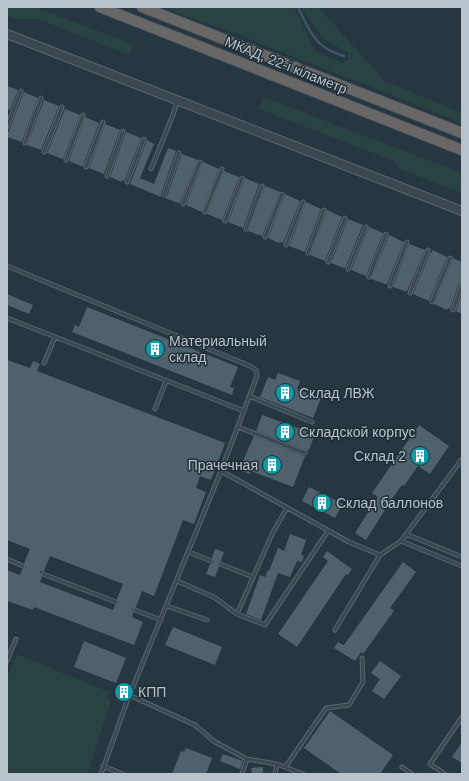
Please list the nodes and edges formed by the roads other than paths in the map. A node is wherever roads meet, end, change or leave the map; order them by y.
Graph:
1 (100, 7) edge
2 (142, 7) edge
3 (7, 34) edge
4 (20, 91) dead end
5 (41, 98) dead end
6 (177, 101) junction
7 (62, 107) dead end
8 (83, 115) dead end
9 (103, 122) dead end
10 (7, 127) edge
11 (122, 131) dead end
12 (462, 133) edge
13 (144, 139) dead end
14 (25, 143) dead end
15 (462, 150) edge
16 (44, 152) dead end
17 (179, 153) dead end
18 (66, 160) dead end
19 (200, 162) dead end
20 (86, 167) dead end
21 (151, 169) dead end
22 (222, 169) dead end
23 (107, 176) dead end
24 (242, 178) dead end
25 (127, 182) dead end
26 (262, 186) dead end
27 (282, 194) dead end
28 (164, 195) dead end
29 (303, 202) dead end
30 (183, 204) dead end
31 (324, 210) dead end
32 (462, 211) edge
33 (205, 212) dead end
34 (345, 218) dead end
35 (225, 221) dead end
36 (366, 227) dead end
37 (246, 229) dead end
38 (386, 234) dead end
39 (265, 237) dead end
40 (407, 242) dead end
41 (286, 244) dead end
42 (428, 250) dead end
43 (308, 254) dead end
44 (450, 258) dead end
45 (328, 262) dead end
46 (7, 266) edge
47 (348, 269) dead end
48 (369, 277) dead end
49 (390, 286) dead end
50 (462, 286) edge
51 (410, 293) dead end
52 (432, 302) dead end
53 (453, 310) dead end
54 (7, 318) edge
55 (55, 337) junction
56 (44, 363) dead end
57 (166, 380) junction
58 (249, 396) junction
59 (155, 409) dead end
60 (244, 411) junction
61 (312, 422) dead end
62 (238, 427) junction
63 (304, 453) dead end
64 (462, 459) edge
65 (221, 471) junction
66 (287, 508) junction
67 (328, 531) junction
68 (406, 534) junction
69 (401, 541) junction
70 (189, 552) junction
71 (380, 555) junction
72 (462, 557) edge
73 (7, 559) edge
74 (211, 561) dead end
75 (220, 564) dead end
76 (23, 566) dead end
77 (462, 566) edge
78 (43, 574) dead end
79 (253, 577) junction
80 (177, 580) junction
81 (116, 602) dead end
82 (167, 606) junction
83 (135, 610) dead end
84 (237, 614) junction
85 (161, 620) junction
86 (207, 620) dead end
87 (335, 630) dead end
88 (16, 639) dead end
89 (362, 658) dead end
90 (7, 661) edge
91 (129, 695) junction
92 (462, 717) edge
93 (247, 759) junction
94 (277, 764) junction
95 (104, 766) junction
96 (286, 766) junction
97 (402, 767) dead end
98 (439, 770) junction
99 (101, 774) edge
100 (123, 774) edge
101 (242, 774) edge
102 (275, 774) edge
103 (302, 774) edge
104 (412, 774) edge
105 (436, 774) edge
106 (445, 774) edge

1 - 15 highway, МКАД, 22-і кіламетр
2 - 12 highway, МКАД, 22-і кіламетр
3 - 6 street
4 - 10 lane
5 - 14 lane
6 - 21 lane
6 - 32 street
7 - 16 lane
8 - 18 lane
9 - 20 lane
11 - 23 lane
13 - 25 lane
17 - 28 lane
19 - 30 lane
22 - 33 lane
24 - 35 lane
26 - 37 lane
27 - 39 lane
29 - 41 lane
31 - 43 lane
34 - 45 lane
36 - 47 lane
38 - 48 lane
40 - 49 lane
42 - 51 lane
44 - 52 lane
46 - 58 lane
50 - 53 lane
54 - 55 lane
55 - 56 lane
55 - 57 lane
57 - 59 lane
57 - 60 lane
58 - 60 lane
58 - 61 lane
60 - 62 lane
62 - 63 lane
62 - 65 lane
64 - 68 lane
65 - 66 lane
65 - 70 lane
66 - 67 lane
66 - 79 lane
67 - 71 lane
67 - 84 lane
68 - 69 lane
68 - 72 lane
69 - 71 lane
69 - 77 lane
70 - 74 lane
70 - 80 lane
71 - 87 lane
73 - 76 lane
75 - 79 lane
78 - 81 lane
79 - 84 lane
80 - 82 lane
80 - 84 lane
82 - 85 lane
82 - 86 lane
83 - 85 lane
85 - 91 lane
88 - 90 lane
89 - 96 lane
91 - 93 lane
91 - 95 lane
92 - 98 lane
93 - 94 lane
93 - 101 lane
94 - 96 lane
94 - 102 lane
95 - 99 lane
95 - 100 lane
96 - 103 lane
97 - 104 lane
98 - 105 lane
98 - 106 lane

